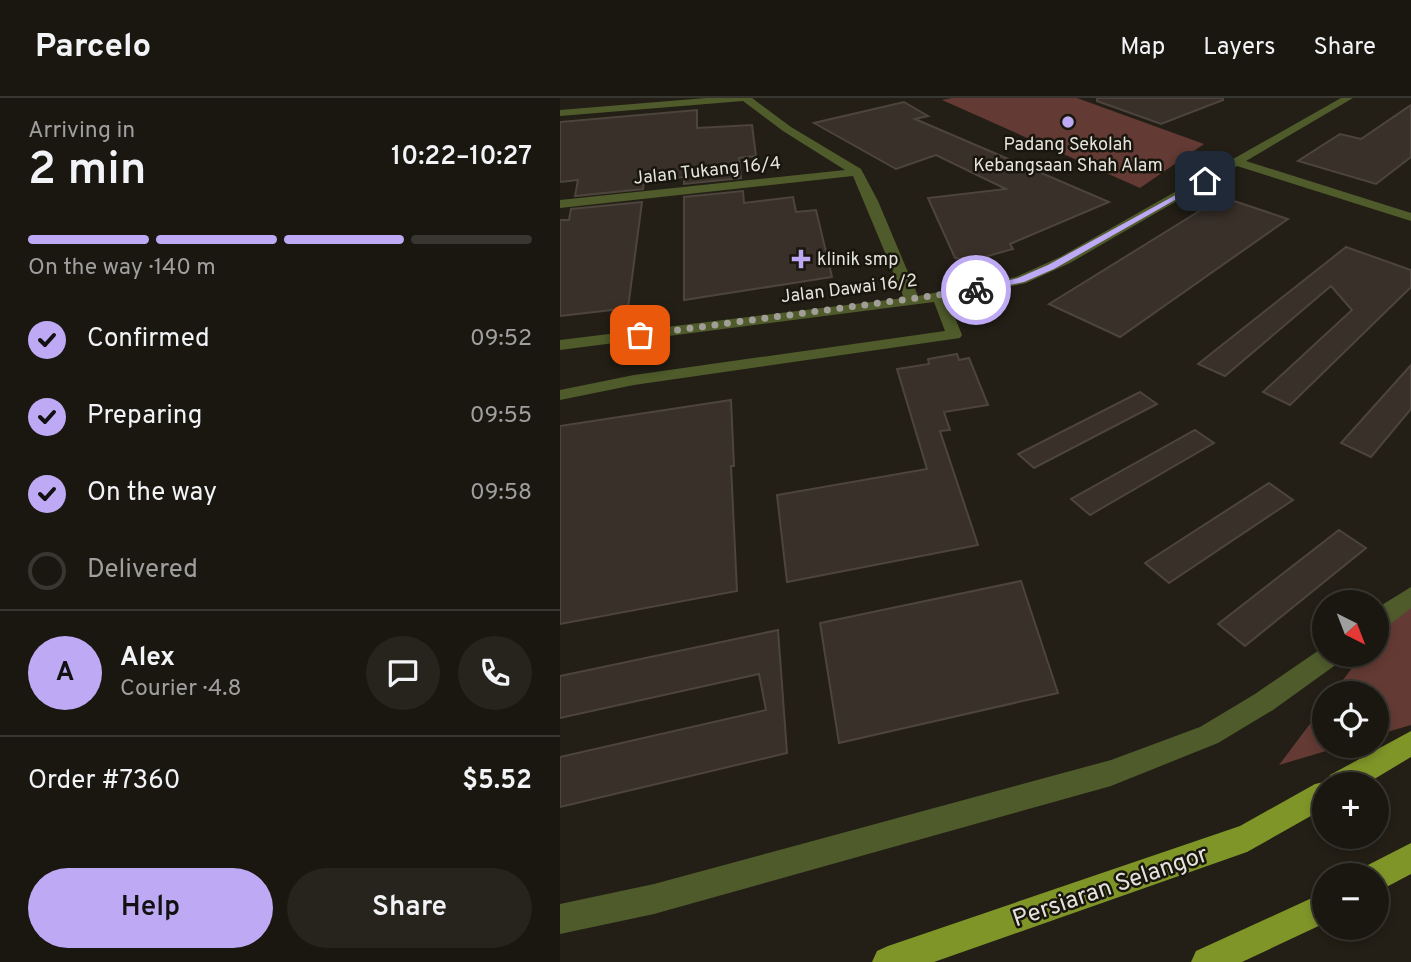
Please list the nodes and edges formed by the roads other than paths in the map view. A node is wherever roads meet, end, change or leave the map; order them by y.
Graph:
1 (744, 98) edge
2 (1348, 98) edge
3 (560, 113) edge
4 (1236, 162) junction
5 (857, 172) junction
6 (560, 204) edge
7 (1411, 217) edge
8 (939, 296) junction
9 (913, 300) junction
10 (560, 345) edge
11 (560, 395) edge
12 (1411, 596) edge
13 (1390, 611) edge
14 (1314, 667) edge
15 (1411, 743) edge
16 (1361, 772) edge
17 (1312, 800) edge
18 (1411, 858) edge
19 (1389, 870) edge
20 (1312, 913) edge
21 (560, 919) edge
22 (888, 962) edge
23 (1207, 962) edge

1 - 3 street
1 - 5 street
2 - 4 street, Jalan Dawai 16/2
4 - 7 street
4 - 8 street, Jalan Dawai 16/2
5 - 6 street, Jalan Tukang 16/4
5 - 9 street
8 - 9 street, Jalan Dawai 16/2
8 - 11 street
9 - 10 street, Jalan Dawai 16/2
12 - 13 street
14 - 21 street
15 - 16 main road
17 - 22 main road, Persiaran Selangor
18 - 19 main road
20 - 23 main road

